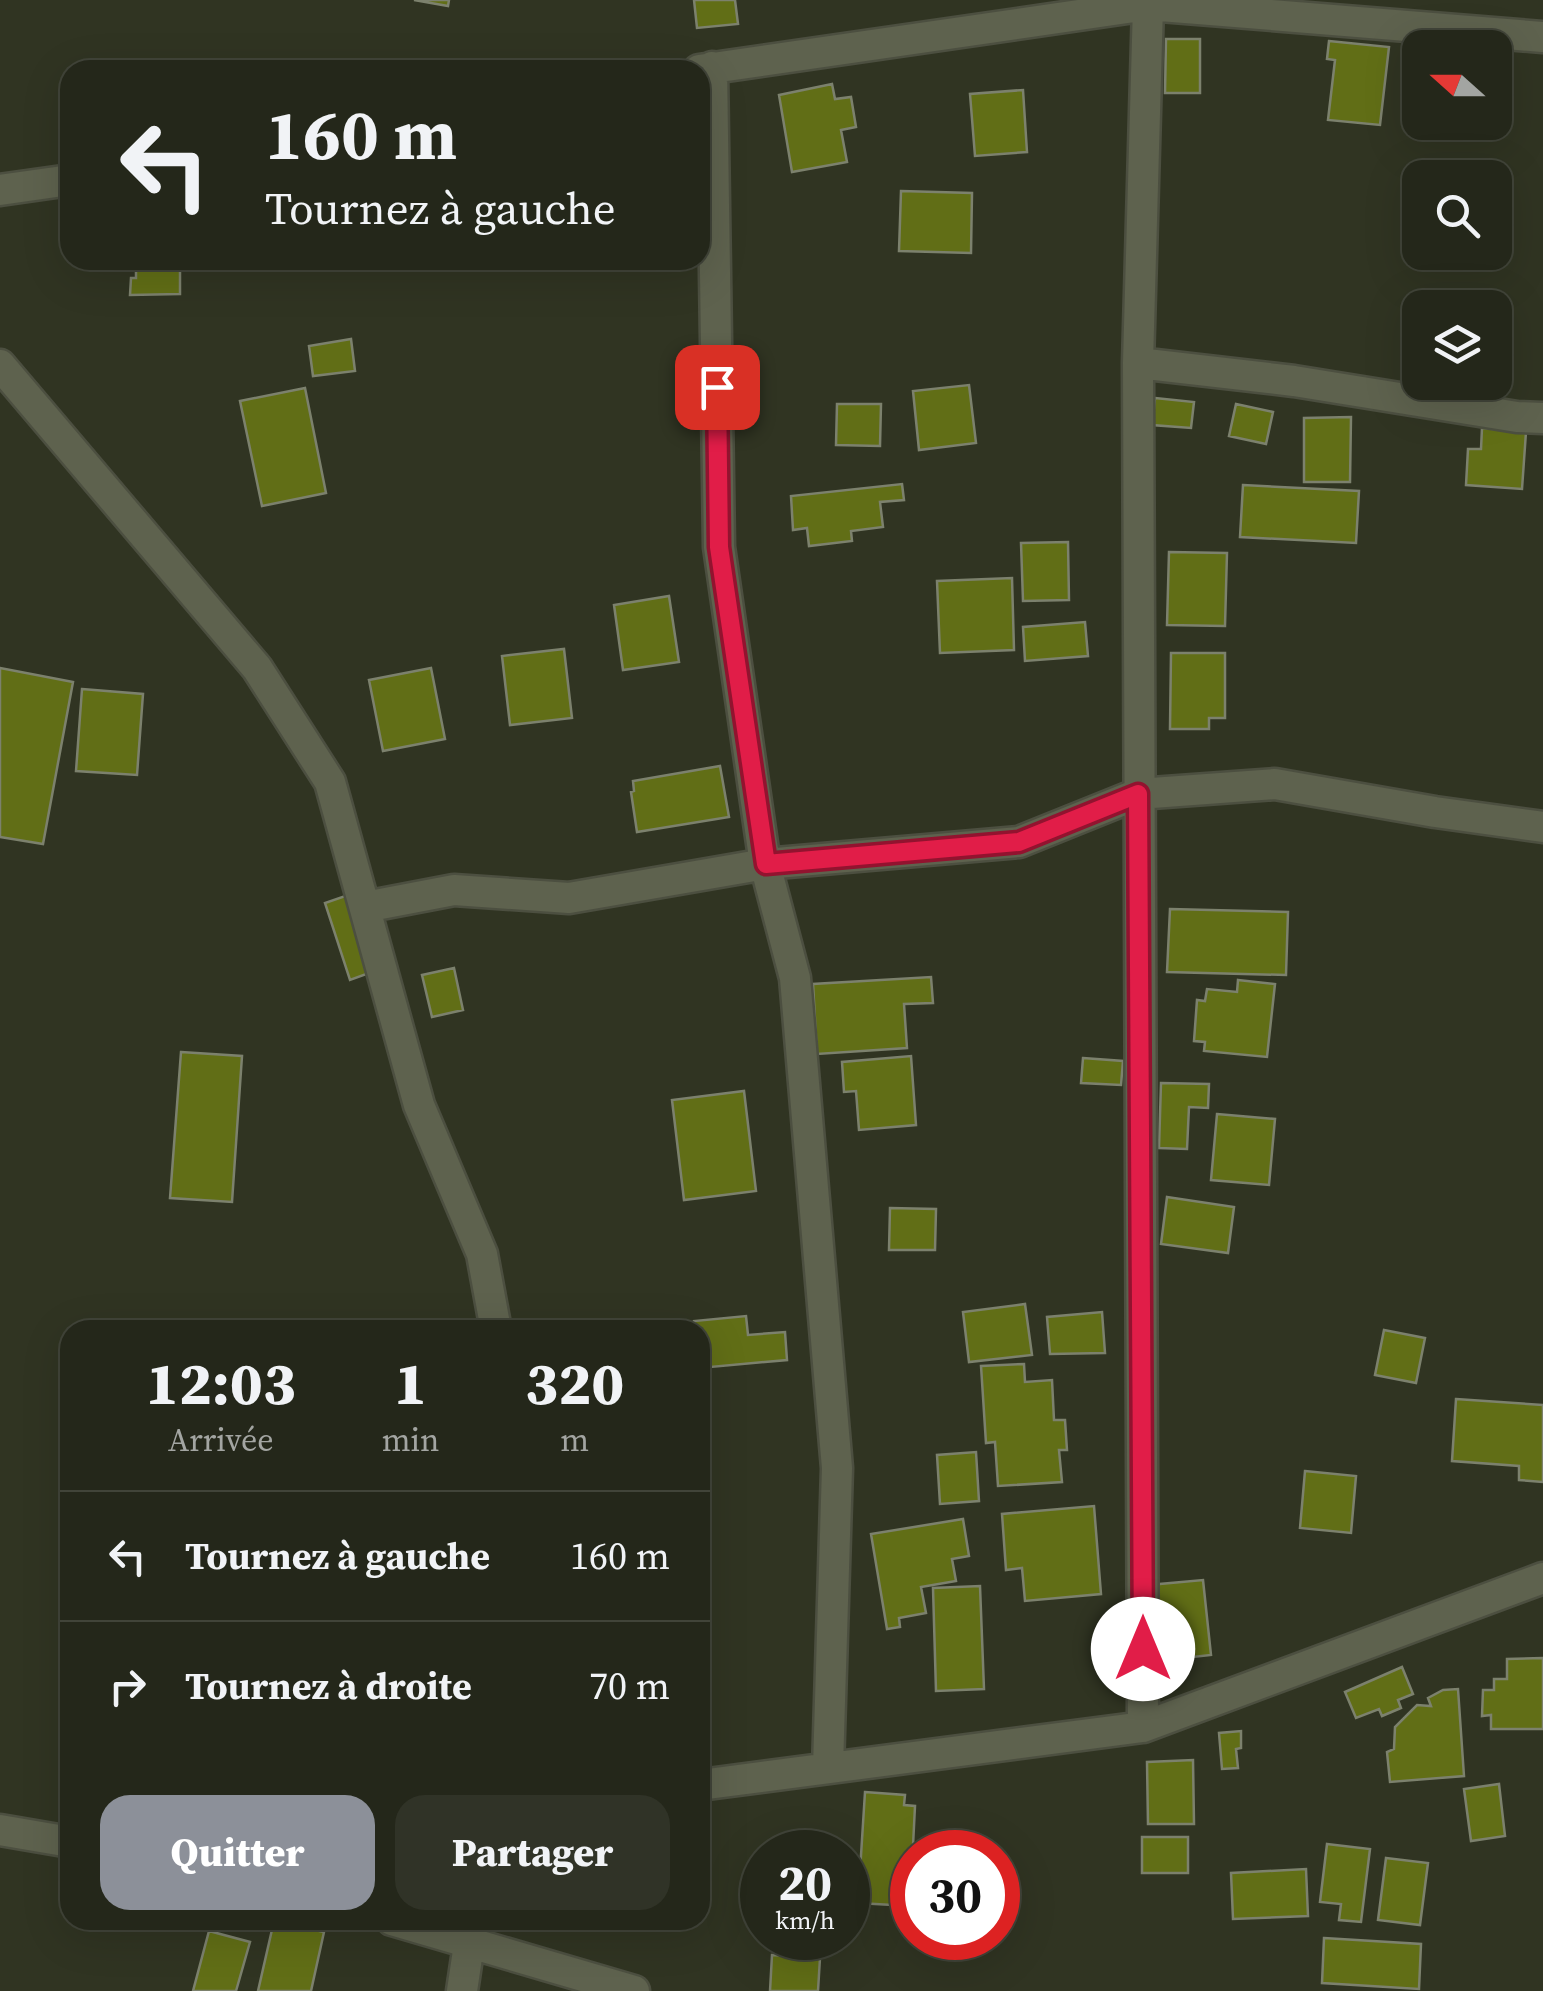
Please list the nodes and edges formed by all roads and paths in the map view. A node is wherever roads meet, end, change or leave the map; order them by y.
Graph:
1 (1145, 3) edge
2 (1543, 37) edge
3 (710, 68) edge
4 (60, 181) edge
5 (0, 190) edge
6 (710, 216) edge
7 (1138, 363) junction
8 (2, 376) edge
9 (1543, 418) edge
10 (1138, 794) junction
11 (1543, 827) edge
12 (766, 864) junction
13 (364, 907) junction
14 (494, 1320) edge
15 (1543, 1578) edge
16 (1143, 1727) junction
17 (828, 1768) junction
18 (710, 1784) edge
19 (0, 1830) edge
20 (60, 1840) edge
21 (431, 1930) edge
22 (470, 1944) junction
23 (462, 1991) edge
24 (634, 1991) edge

1 - 2 street
1 - 3 street
1 - 7 street
4 - 5 street
6 - 12 street
7 - 9 street
7 - 10 street
8 - 13 street
10 - 11 street
10 - 12 street
10 - 16 street
12 - 13 street
12 - 17 street
13 - 14 street
15 - 16 street
16 - 17 street
17 - 18 street
19 - 20 street
21 - 22 street
22 - 23 street
22 - 24 street

